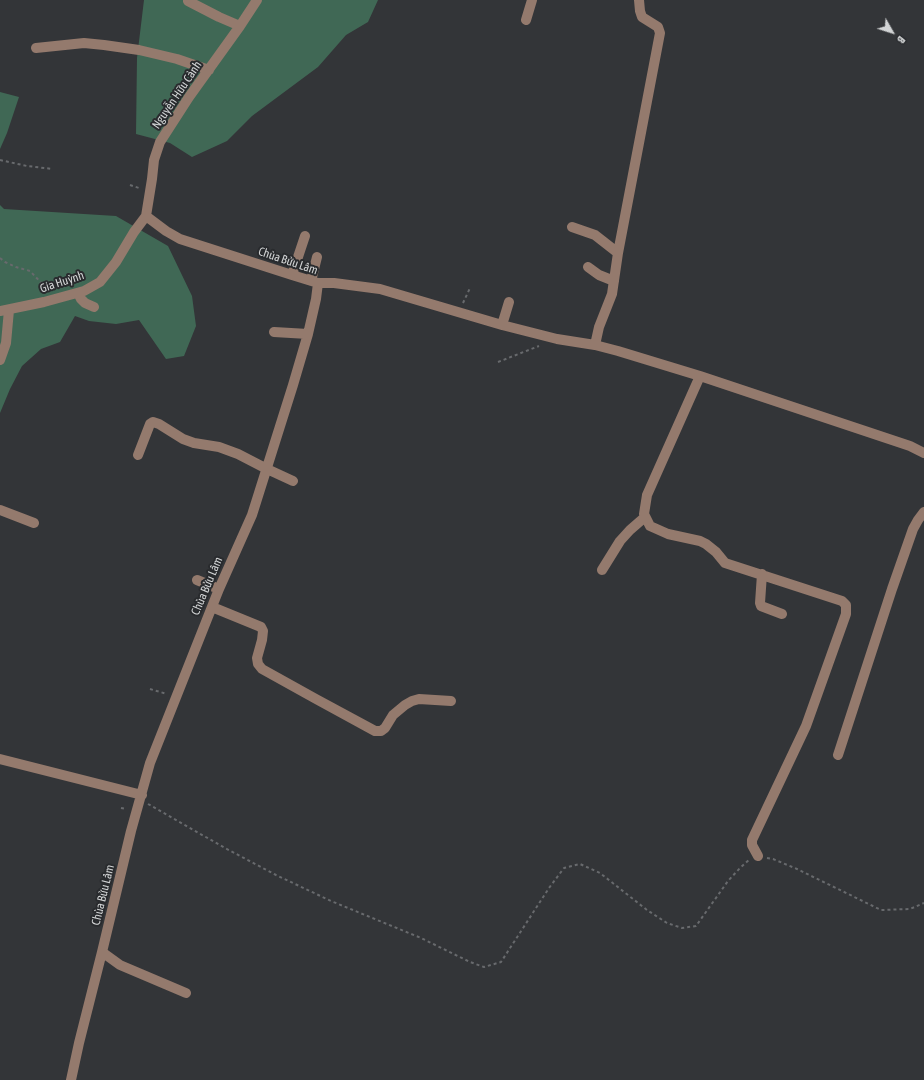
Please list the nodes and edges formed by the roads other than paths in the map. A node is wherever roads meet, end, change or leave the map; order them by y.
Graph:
1 (257, 0) edge
2 (532, 0) edge
3 (640, 0) edge
4 (188, 1) edge
5 (526, 20) dead end
6 (240, 26) junction
7 (36, 48) dead end
8 (209, 70) junction
9 (146, 216) junction
10 (572, 227) dead end
11 (305, 236) dead end
12 (618, 253) junction
13 (317, 257) dead end
14 (588, 267) dead end
15 (292, 275) junction
16 (614, 281) junction
17 (315, 282) junction
18 (78, 293) junction
19 (509, 302) dead end
20 (94, 307) dead end
21 (4, 311) edge
22 (502, 325) junction
23 (274, 332) dead end
24 (308, 334) junction
25 (595, 345) junction
26 (0, 360) edge
27 (700, 376) junction
28 (924, 453) edge
29 (138, 455) dead end
30 (267, 469) junction
31 (293, 481) dead end
32 (0, 510) edge
33 (924, 512) edge
34 (645, 517) junction
35 (34, 523) dead end
36 (602, 570) dead end
37 (762, 574) junction
38 (197, 580) dead end
39 (219, 589) junction
40 (212, 607) junction
41 (782, 614) dead end
42 (451, 701) dead end
43 (838, 755) dead end
44 (0, 759) edge
45 (141, 797) junction
46 (758, 856) road end
47 (102, 952) junction
48 (186, 993) dead end
49 (71, 1080) edge

1 - 6 street, Nguyễn Hữu Cảnh
2 - 5 street
3 - 12 street
4 - 6 street
6 - 8 street, Nguyễn Hữu Cảnh
7 - 8 street
8 - 9 street, Nguyễn Hữu Cảnh
9 - 15 street, Chùa Bửu Lâm
9 - 18 street, Gia Huỳnh
10 - 12 street
11 - 15 street
12 - 16 street
13 - 17 street
14 - 16 street
15 - 17 street, Chùa Bửu Lâm
16 - 25 street
17 - 22 street
17 - 24 street, Chùa Bửu Lâm
18 - 20 street
18 - 21 street, Gia Huỳnh
19 - 22 street
21 - 26 street
22 - 25 street
23 - 24 street
24 - 30 street, Chùa Bửu Lâm
25 - 27 street
27 - 28 street
27 - 34 street
29 - 30 street
30 - 31 street
30 - 39 street, Chùa Bửu Lâm
32 - 35 street
33 - 43 street
34 - 36 street
34 - 37 street
37 - 41 street
37 - 46 street
38 - 39 street
39 - 40 street, Chùa Bửu Lâm
40 - 42 street
40 - 45 street, Chùa Bửu Lâm
44 - 45 street
45 - 47 street, Chùa Bửu Lâm
47 - 48 street
47 - 49 street, Chùa Bửu Lâm

